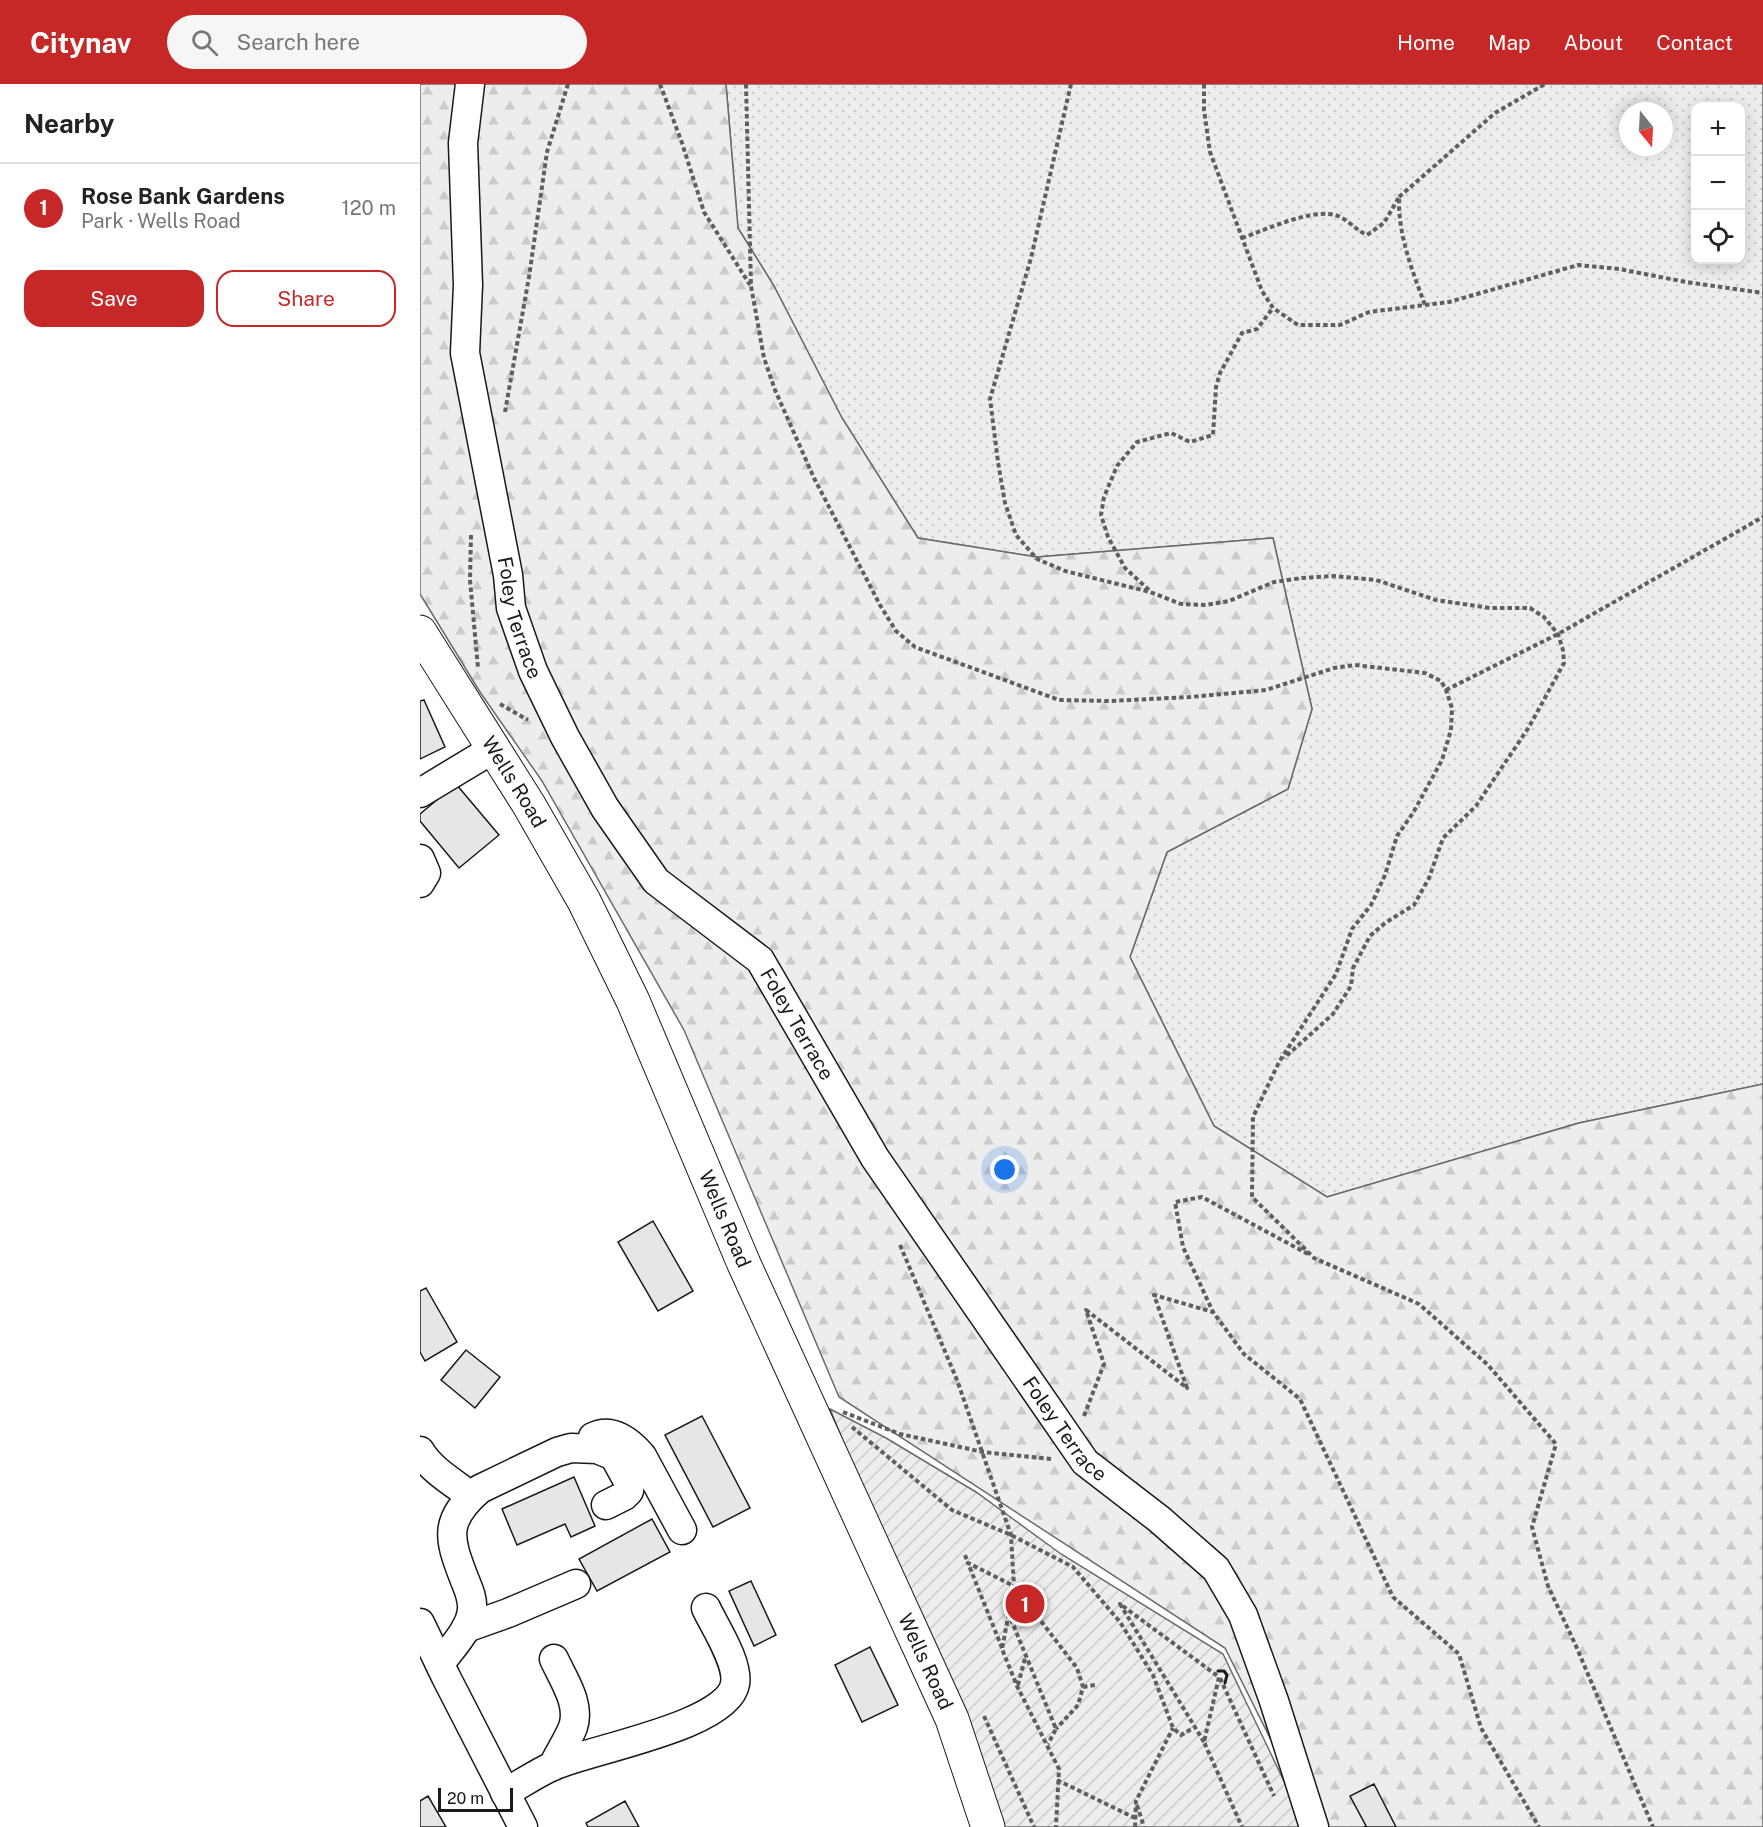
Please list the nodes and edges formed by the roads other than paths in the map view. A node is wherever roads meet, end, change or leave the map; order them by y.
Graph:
1 (470, 84) edge
2 (420, 632) edge
3 (493, 749) junction
4 (420, 793) edge
5 (420, 859) edge
6 (420, 883) edge
7 (583, 1448) junction
8 (420, 1451) edge
9 (471, 1496) junction
10 (606, 1505) dead end
11 (682, 1530) dead end
12 (576, 1584) dead end
13 (706, 1608) dead end
14 (420, 1623) edge
15 (466, 1628) junction
16 (554, 1659) dead end
17 (435, 1665) edge
18 (553, 1766) junction
19 (506, 1792) junction
20 (524, 1827) edge
21 (988, 1827) edge
22 (1314, 1827) edge

1 - 22 street, Foley Terrace
2 - 3 highway, Wells Road
3 - 4 street
3 - 21 highway, Wells Road
5 - 6 street
7 - 9 street
7 - 10 street
7 - 11 street
8 - 9 street
9 - 15 street
12 - 15 street
13 - 18 street
14 - 17 street
15 - 17 street
16 - 18 street
17 - 19 street
18 - 19 street
19 - 20 street

